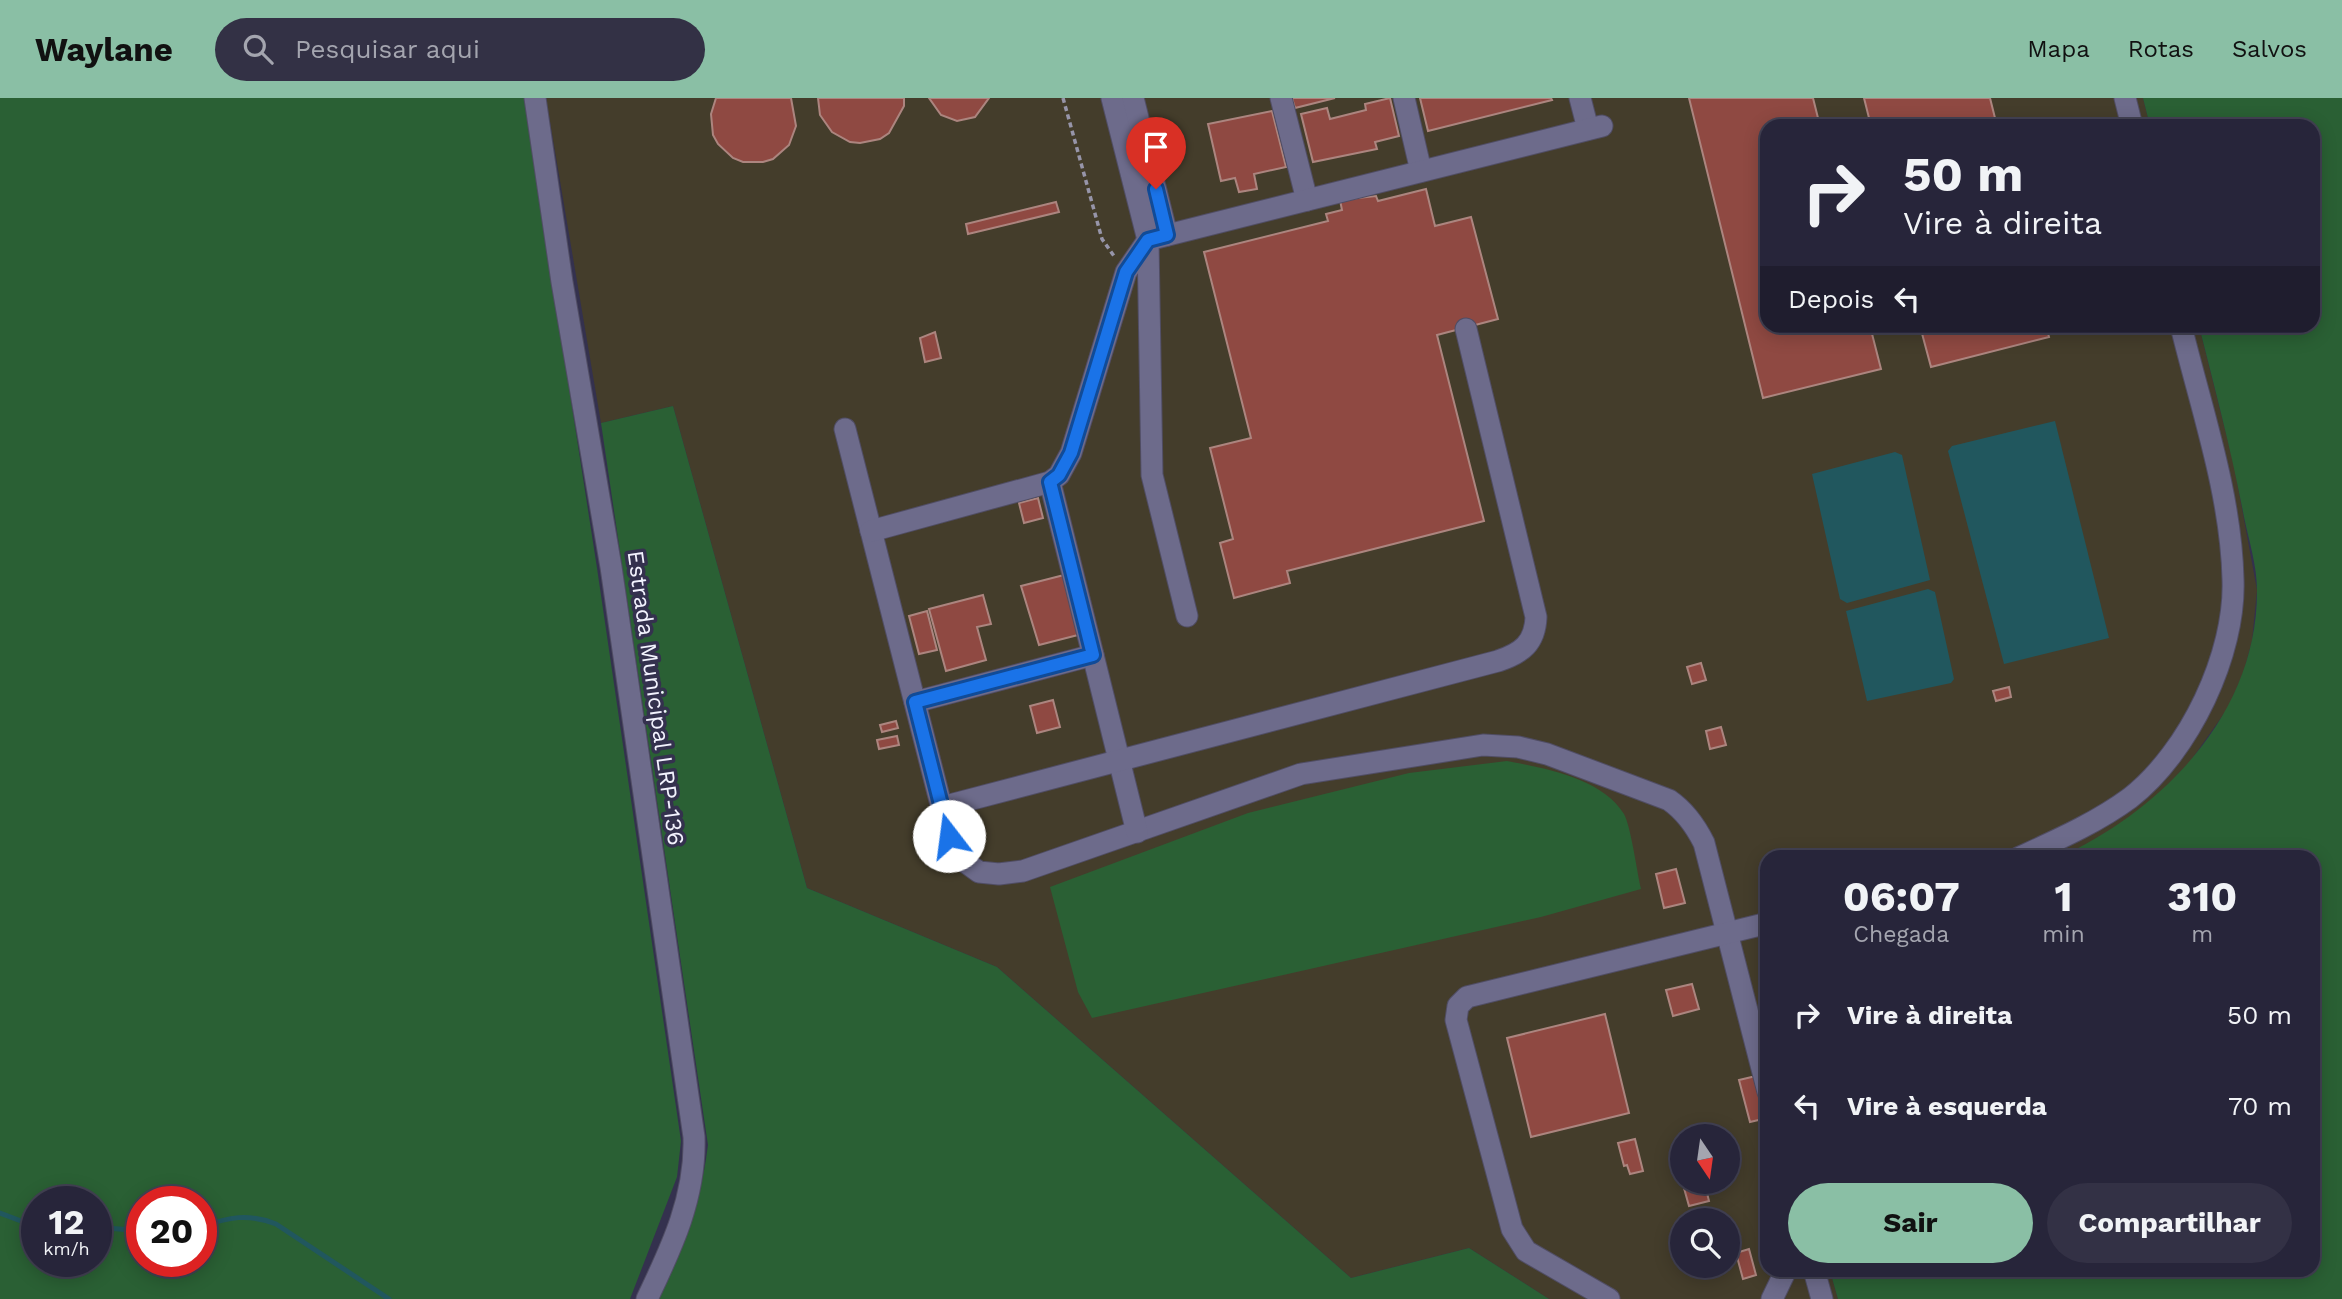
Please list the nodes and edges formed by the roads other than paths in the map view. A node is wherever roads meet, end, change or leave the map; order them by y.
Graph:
1 (535, 98) edge
2 (1112, 98) edge
3 (1133, 98) edge
4 (1281, 98) edge
5 (1404, 98) edge
6 (1580, 98) edge
7 (2125, 98) edge
8 (2130, 119) edge
9 (1421, 171) junction
10 (1307, 200) junction
11 (1158, 237) junction
12 (1466, 329) dead end
13 (2183, 333) edge
14 (845, 429) dead end
15 (1050, 482) junction
16 (871, 531) junction
17 (1188, 616) dead end
18 (1093, 655) junction
19 (915, 702) junction
20 (1119, 760) junction
21 (942, 807) junction
22 (1137, 832) junction
23 (2034, 850) edge
24 (1760, 925) edge
25 (1725, 933) junction
26 (1760, 1062) edge
27 (1783, 1277) edge
28 (1816, 1277) edge
29 (647, 1299) edge
30 (1609, 1299) edge
31 (1772, 1299) edge
32 (1822, 1299) edge

1 - 29 street, Estrada Municipal LRP-136
2 - 11 street
3 - 11 street
4 - 10 street
5 - 9 street
6 - 9 street
7 - 8 street
9 - 10 street
10 - 11 street
11 - 15 street
11 - 17 street
12 - 20 street
13 - 23 street
14 - 16 street
15 - 16 street
15 - 18 street
16 - 19 street
18 - 19 street
18 - 20 street
19 - 21 street
20 - 21 street
20 - 22 street
21 - 22 street
22 - 25 street
24 - 25 street
25 - 26 street
25 - 30 street
27 - 31 street
28 - 32 street

